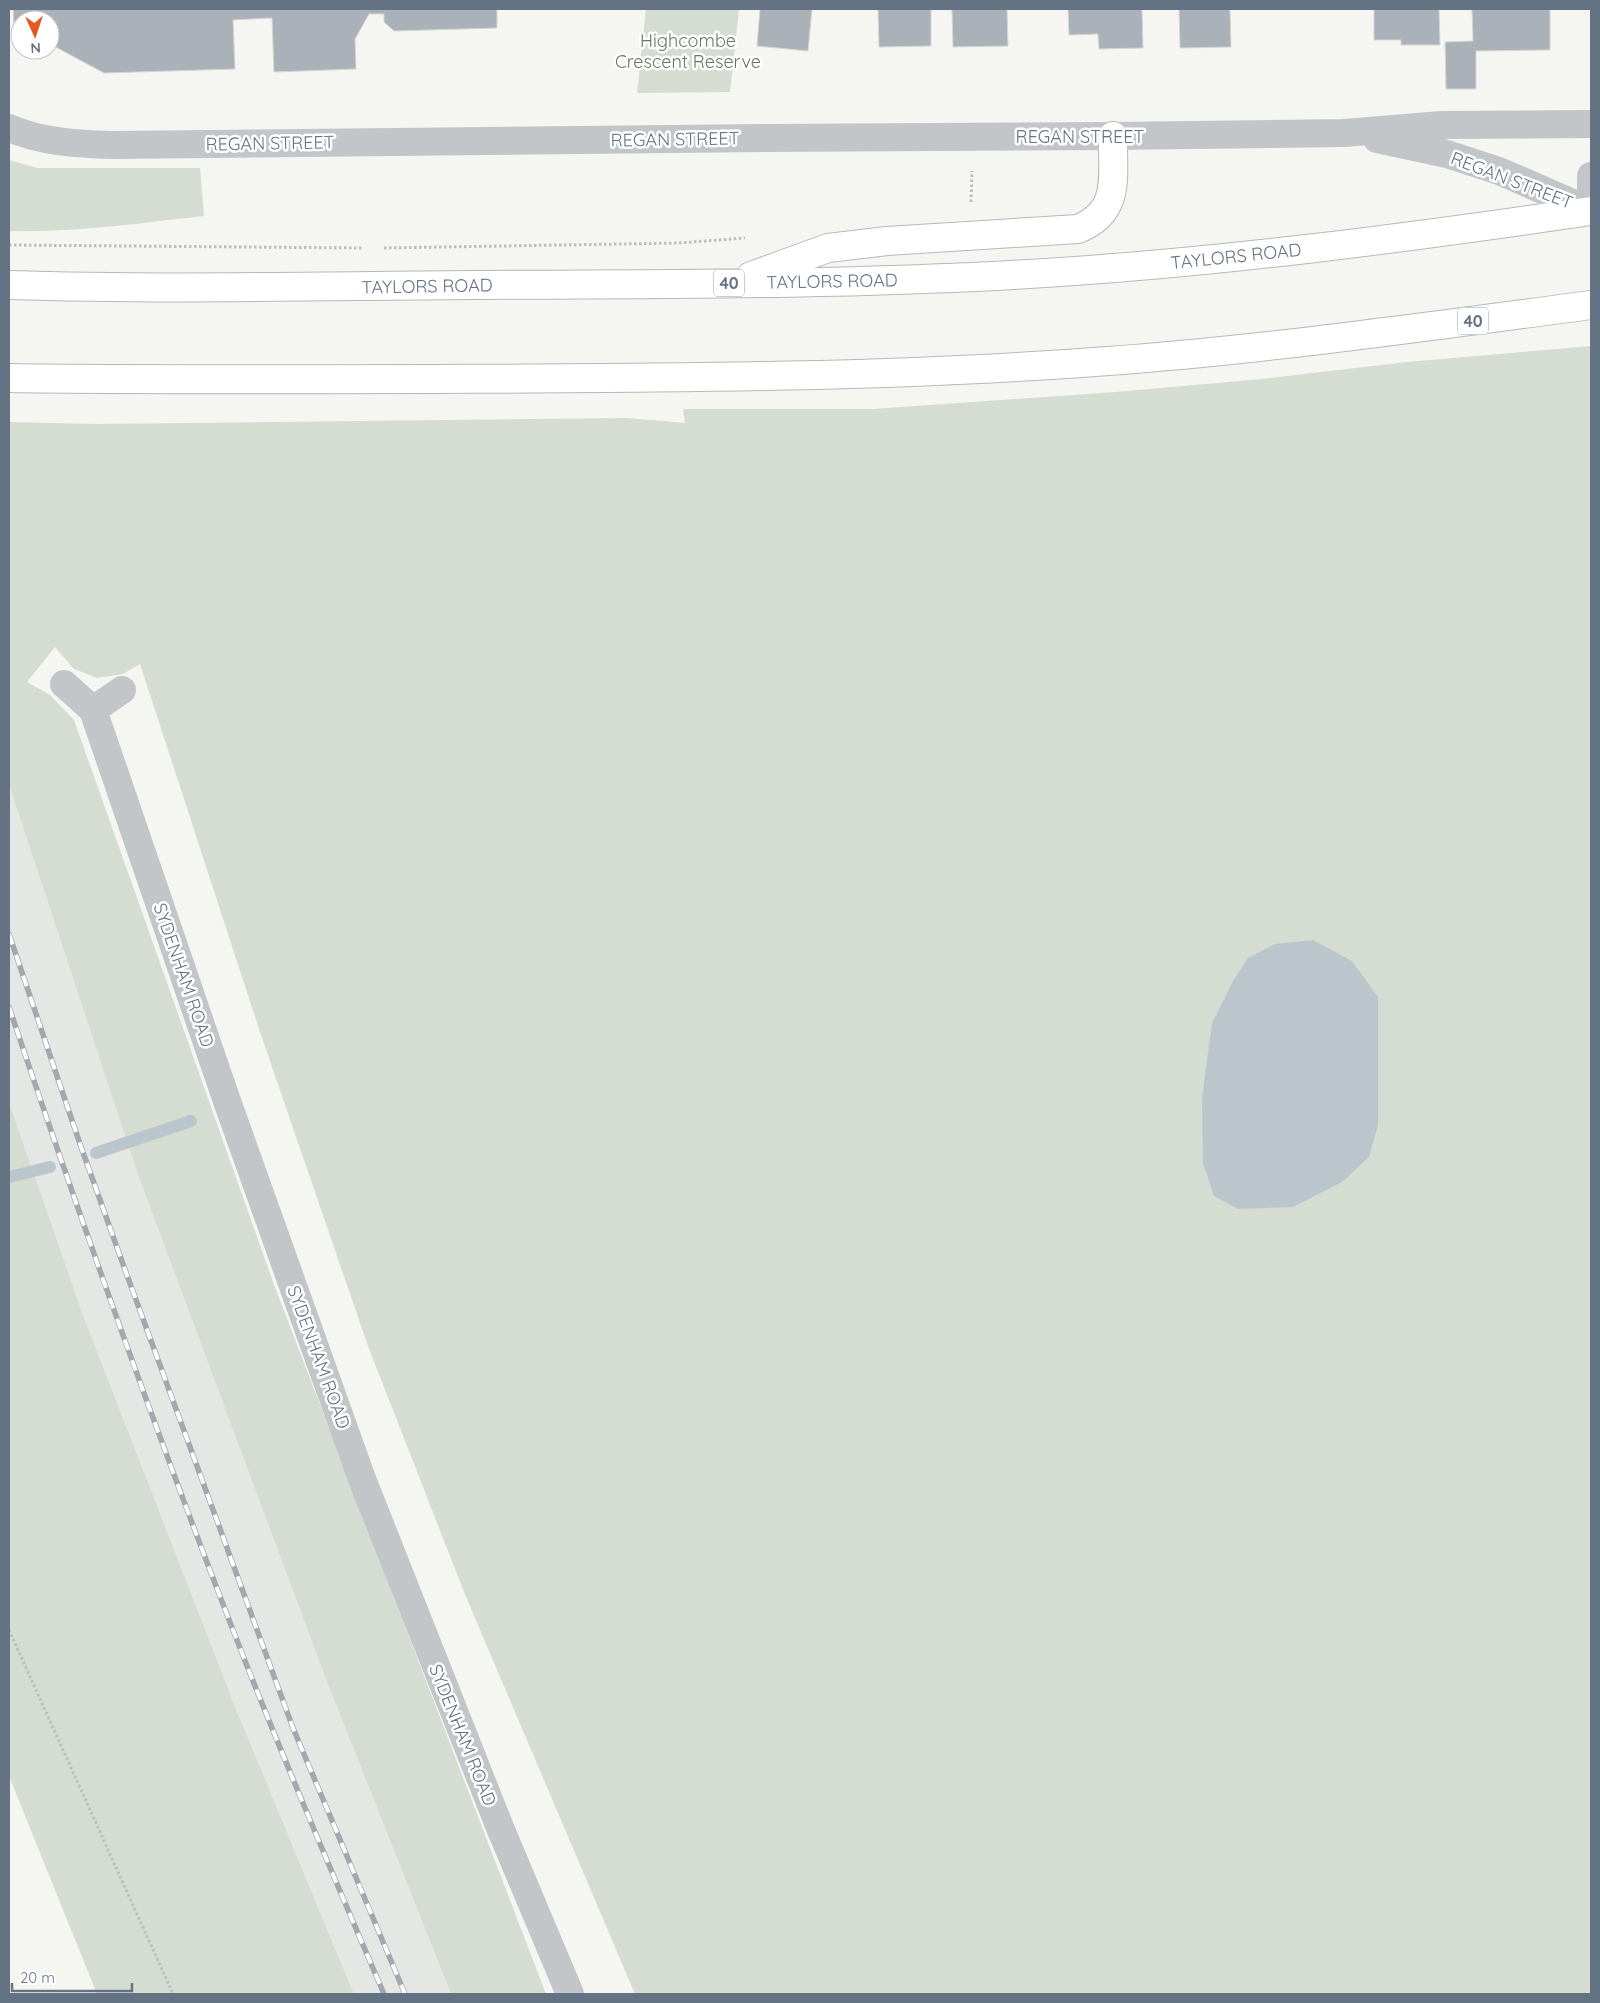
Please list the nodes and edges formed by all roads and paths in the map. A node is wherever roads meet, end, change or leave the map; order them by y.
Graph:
1 (1591, 124) edge
2 (9, 128) edge
3 (1344, 133) junction
4 (1113, 136) junction
5 (971, 137) junction
6 (1591, 176) edge
7 (968, 209) dead end
8 (1591, 216) edge
9 (752, 238) dead end
10 (9, 245) edge
11 (369, 248) dead end
12 (379, 248) dead end
13 (731, 284) junction
14 (9, 285) edge
15 (1591, 305) edge
16 (9, 378) edge
17 (64, 684) dead end
18 (122, 690) dead end
19 (93, 710) junction
20 (9, 1630) edge
21 (173, 1994) edge
22 (570, 1994) edge

1 - 3 street, REGAN STREET
2 - 5 street, REGAN STREET
3 - 4 street, REGAN STREET
3 - 8 street, REGAN STREET
4 - 5 street, REGAN STREET
4 - 13 main road
5 - 7 path
6 - 8 street
8 - 13 main road, TAYLORS ROAD / 40
9 - 12 path
10 - 11 path
13 - 14 main road, TAYLORS ROAD / 40
15 - 16 main road, 40
17 - 19 street
18 - 19 street
19 - 22 street, SYDENHAM ROAD
20 - 21 path

